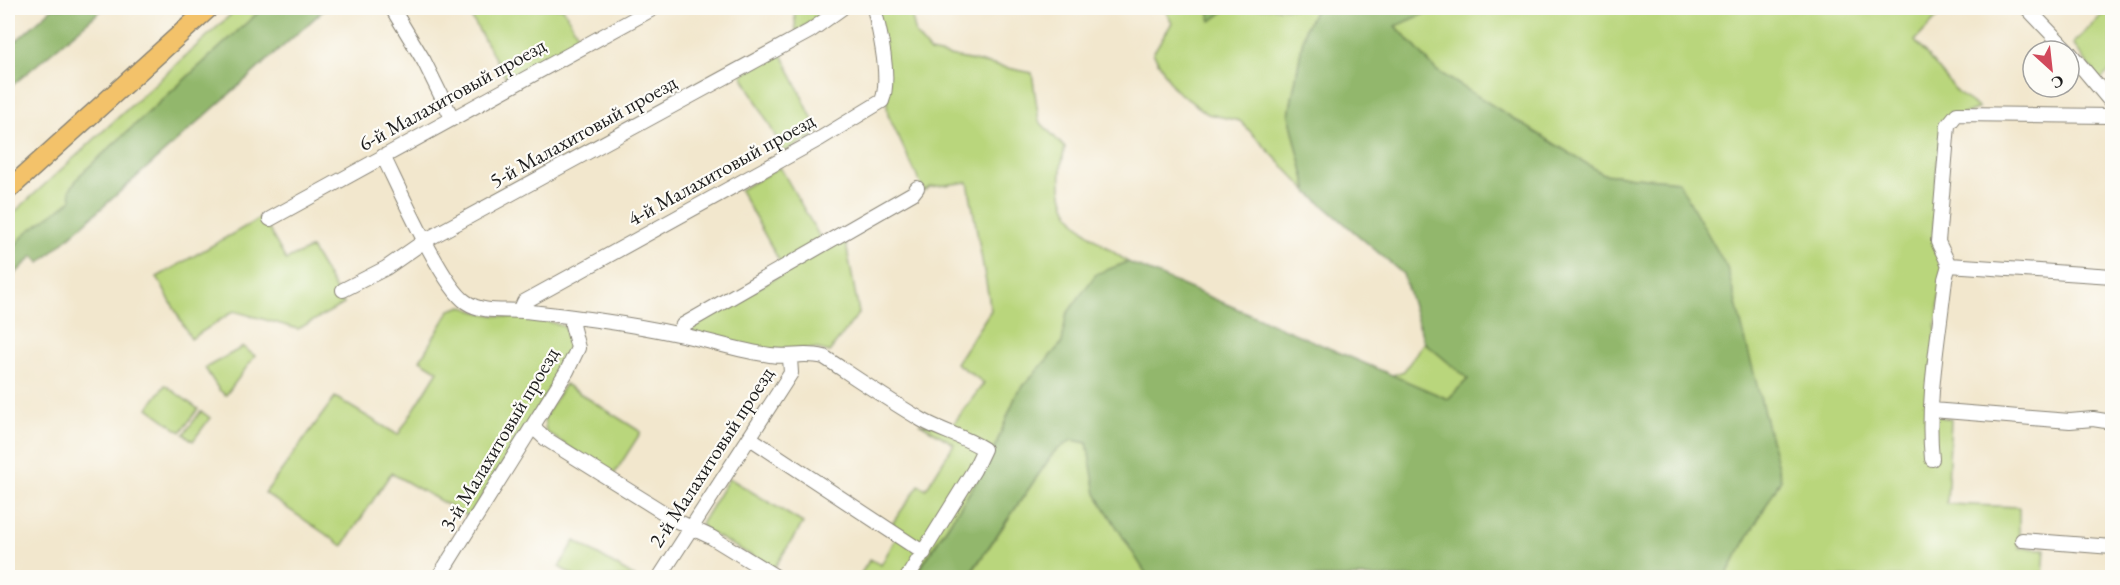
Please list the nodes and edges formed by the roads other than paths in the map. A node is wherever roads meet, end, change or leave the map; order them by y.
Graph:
1 (210, 8) edge
2 (392, 8) edge
3 (654, 8) edge
4 (842, 8) edge
5 (874, 8) edge
6 (2027, 8) edge
7 (2057, 39) edge
8 (2081, 66) edge
9 (2112, 103) edge
10 (2112, 116) edge
11 (452, 118) junction
12 (383, 156) junction
13 (917, 188) dead end
14 (8, 190) edge
15 (270, 219) dead end
16 (426, 240) junction
17 (1949, 265) junction
18 (2112, 276) edge
19 (343, 290) dead end
20 (520, 311) junction
21 (575, 318) junction
22 (678, 334) junction
23 (790, 358) junction
24 (1932, 410) junction
25 (2112, 422) edge
26 (533, 427) junction
27 (750, 438) junction
28 (1932, 459) dead end
29 (691, 526) junction
30 (2022, 540) dead end
31 (2112, 547) edge
32 (924, 553) junction
33 (438, 578) edge
34 (659, 578) edge
35 (778, 578) edge
36 (907, 578) edge

1 - 14 main road
2 - 11 street
3 - 11 street, 6-й Малахитовый проезд
4 - 16 street, 5-й Малахитовый проезд
5 - 20 street, 4-й Малахитовый проезд
6 - 7 street
8 - 9 street
10 - 17 street
11 - 12 street, 6-й Малахитовый проезд
12 - 15 street, 6-й Малахитовый проезд
12 - 16 street
13 - 22 street
16 - 19 street, 5-й Малахитовый проезд
16 - 20 street
17 - 18 street
17 - 24 street
20 - 21 street
21 - 22 street
21 - 26 street, 3-й Малахитовый проезд
22 - 23 street
23 - 27 street, 2-й Малахитовый проезд
23 - 32 street
24 - 25 street
24 - 28 street
26 - 29 street
26 - 33 street, 3-й Малахитовый проезд
27 - 29 street, 2-й Малахитовый проезд
27 - 32 street
29 - 34 street, 2-й Малахитовый проезд
29 - 35 street
30 - 31 street
32 - 36 street

